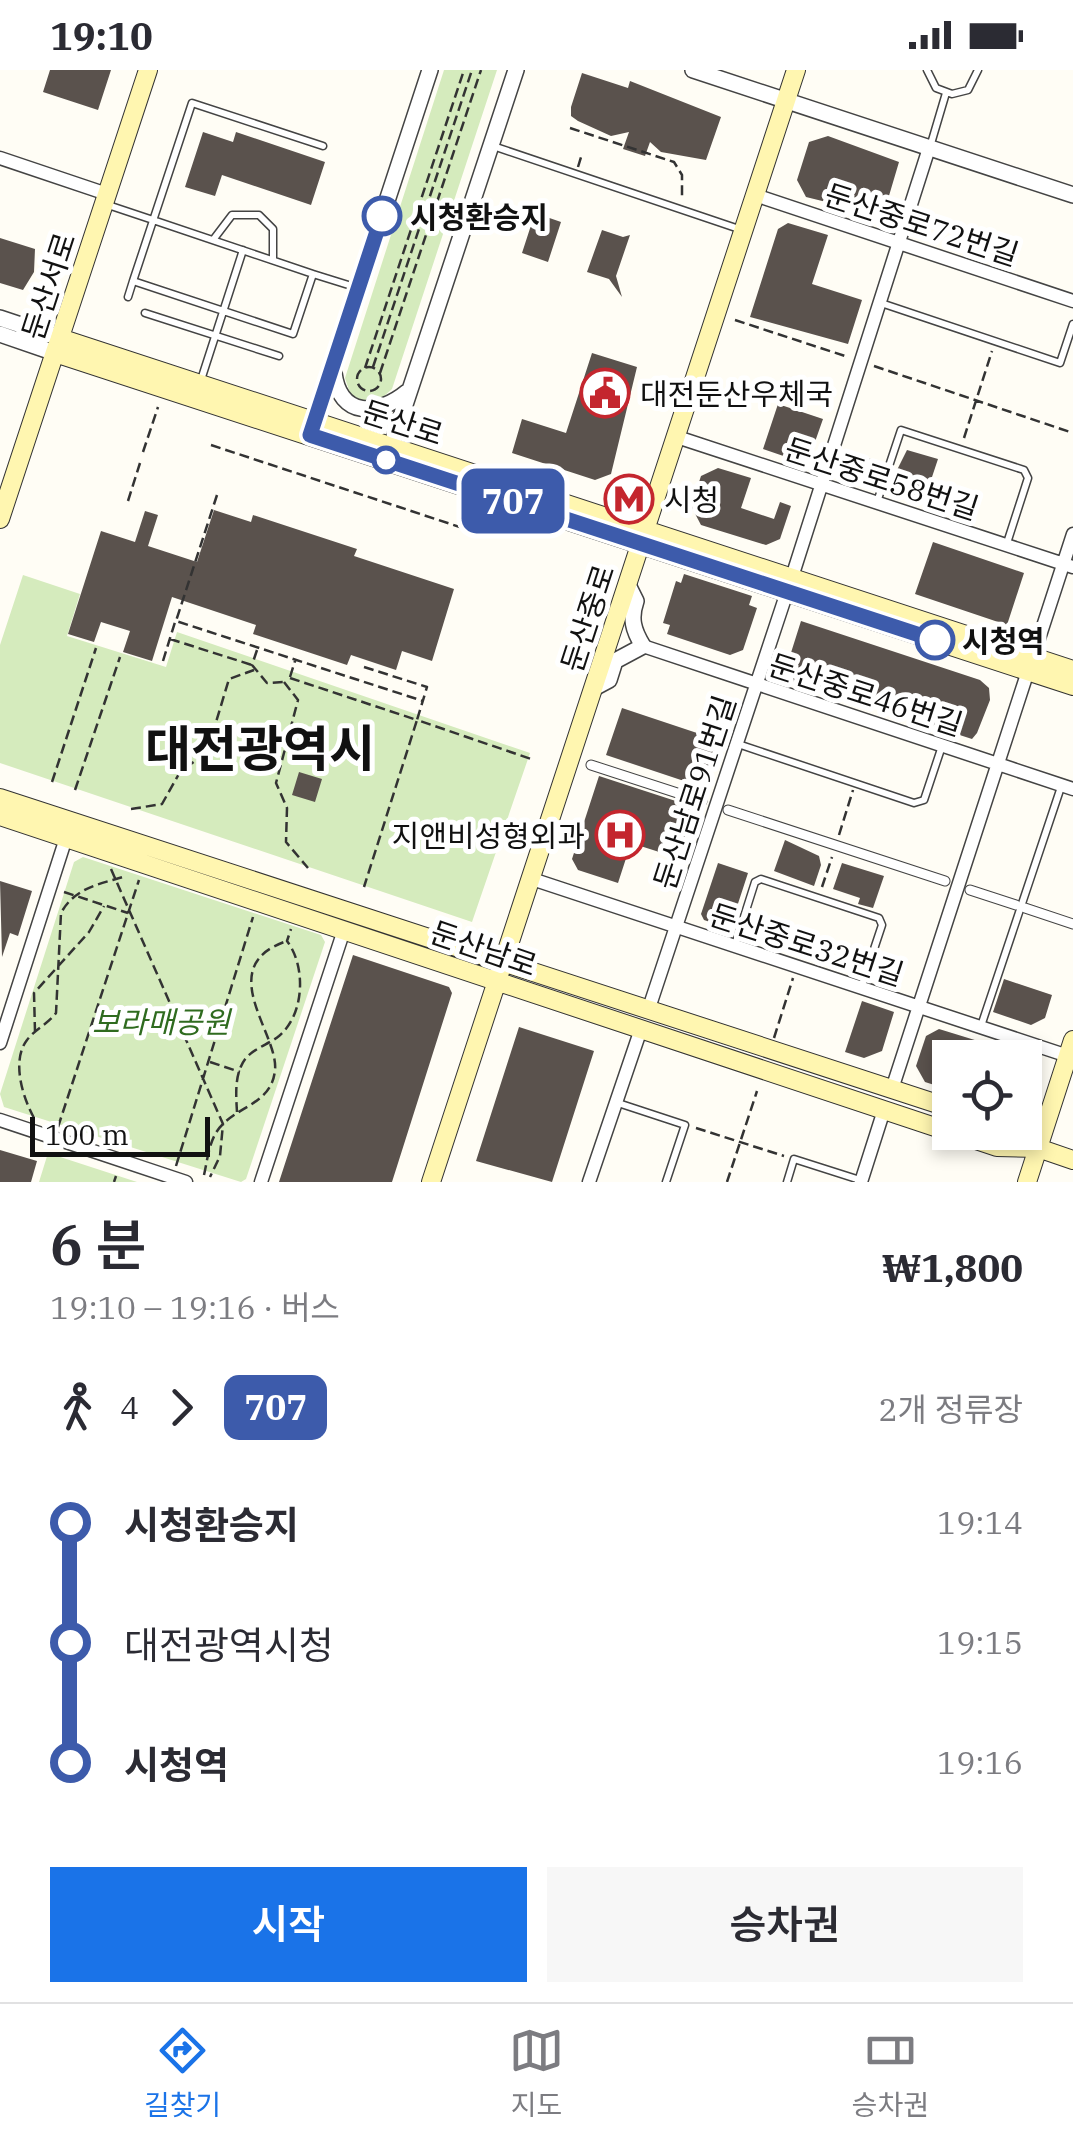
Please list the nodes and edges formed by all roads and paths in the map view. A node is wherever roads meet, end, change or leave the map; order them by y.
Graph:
1 (148, 70) edge
2 (430, 70) edge
3 (464, 70) edge
4 (472, 70) edge
5 (481, 70) edge
6 (516, 70) edge
7 (693, 70) edge
8 (796, 70) edge
9 (927, 70) edge
10 (978, 72) edge
11 (946, 93) junction
12 (786, 100) junction
13 (570, 128) dead end
14 (324, 146) dead end
15 (491, 146) junction
16 (930, 148) junction
17 (0, 158) edge
18 (681, 195) junction
19 (755, 195) junction
20 (1073, 195) edge
21 (106, 199) junction
22 (679, 201) dead end
23 (687, 201) dead end
24 (153, 220) junction
25 (743, 230) junction
26 (213, 240) junction
27 (899, 243) junction
28 (243, 250) junction
29 (273, 260) junction
30 (313, 274) junction
31 (133, 281) junction
32 (358, 288) junction
33 (128, 297) dead end
34 (1073, 301) edge
35 (880, 303) junction
36 (224, 310) junction
37 (144, 313) dead end
38 (0, 318) edge
39 (736, 320) dead end
40 (1073, 324) edge
41 (0, 334) edge
42 (215, 336) junction
43 (995, 342) junction
44 (57, 345) junction
45 (279, 356) dead end
46 (861, 362) junction
47 (333, 366) junction
48 (365, 368) junction
49 (373, 368) junction
50 (380, 374) junction
51 (200, 384) junction
52 (410, 389) junction
53 (976, 401) junction
54 (158, 407) dead end
55 (313, 428) junction
56 (1073, 433) edge
57 (674, 436) junction
58 (211, 445) dead end
59 (391, 447) junction
60 (961, 450) junction
61 (144, 452) dead end
62 (140, 463) dead end
63 (6, 482) edge
64 (821, 484) junction
65 (216, 496) dead end
66 (128, 501) dead end
67 (877, 503) junction
68 (487, 517) dead end
69 (0, 519) edge
70 (1073, 534) edge
71 (642, 536) junction
72 (1006, 545) junction
73 (1068, 565) edge
74 (627, 583) junction
75 (789, 584) junction
76 (176, 621) junction
77 (170, 639) junction
78 (643, 646) junction
79 (96, 648) dead end
80 (258, 648) junction
81 (120, 657) dead end
82 (296, 660) junction
83 (163, 662) dead end
84 (1030, 664) junction
85 (253, 667) junction
86 (364, 667) dead end
87 (1073, 670) edge
88 (290, 678) junction
89 (284, 682) junction
90 (757, 684) junction
91 (1073, 686) edge
92 (594, 688) junction
93 (423, 701) junction
94 (417, 720) junction
95 (737, 744) junction
96 (942, 745) junction
97 (534, 760) dead end
98 (591, 764) dead end
99 (998, 764) junction
100 (52, 782) dead end
101 (1067, 787) edge
102 (76, 790) dead end
103 (0, 798) edge
104 (702, 801) dead end
105 (131, 809) dead end
106 (728, 810) dead end
107 (0, 816) edge
108 (66, 838) junction
109 (108, 863) dead end
110 (308, 868) dead end
111 (532, 879) junction
112 (115, 880) junction
113 (945, 882) dead end
114 (364, 888) dead end
115 (970, 890) dead end
116 (63, 892) dead end
117 (75, 896) junction
118 (104, 906) junction
119 (254, 910) dead end
120 (129, 912) junction
121 (293, 923) dead end
122 (1073, 924) edge
123 (676, 926) junction
124 (344, 930) junction
125 (287, 942) junction
126 (734, 946) junction
127 (504, 961) junction
128 (58, 964) junction
129 (794, 977) dead end
130 (498, 981) junction
131 (861, 988) junction
132 (918, 1007) junction
133 (648, 1008) junction
134 (981, 1027) junction
135 (641, 1030) junction
136 (35, 1032) junction
137 (774, 1038) dead end
138 (269, 1042) junction
139 (0, 1043) edge
140 (1070, 1048) edge
141 (208, 1061) junction
142 (240, 1072) junction
143 (203, 1080) junction
144 (892, 1089) junction
145 (756, 1091) dead end
146 (615, 1102) junction
147 (932, 1102) edge
148 (884, 1110) junction
149 (237, 1114) junction
150 (0, 1120) edge
151 (35, 1120) dead end
152 (223, 1124) junction
153 (685, 1124) junction
154 (932, 1126) edge
155 (58, 1127) dead end
156 (1042, 1136) edge
157 (740, 1142) junction
158 (1042, 1149) edge
159 (1037, 1150) edge
160 (794, 1159) junction
161 (1073, 1160) edge
162 (176, 1166) dead end
163 (204, 1175) dead end
164 (116, 1176) dead end
165 (210, 1177) dead end
166 (863, 1181) edge
167 (114, 1182) edge
168 (186, 1182) edge
169 (261, 1182) edge
170 (431, 1182) edge
171 (589, 1182) edge
172 (666, 1182) edge
173 (727, 1182) edge
174 (787, 1182) edge
175 (1027, 1182) edge

1 - 21 main road, 둔산서로
2 - 32 street
3 - 48 path
4 - 49 path
5 - 50 path
6 - 15 street
7 - 12 street
8 - 12 main road, 둔산중로
9 - 11 lane
10 - 11 lane
11 - 16 lane
12 - 16 street
12 - 19 main road, 둔산중로
13 - 18 path
14 - 24 lane
15 - 25 lane
15 - 52 street
16 - 20 street
16 - 27 street, 둔산남로91번길
17 - 21 street
18 - 22 path
18 - 23 path
19 - 25 main road, 둔산중로
19 - 27 street, 둔산중로72번길
21 - 24 lane
21 - 44 main road, 둔산서로
24 - 26 lane
24 - 31 lane
25 - 57 main road, 둔산중로
26 - 28 lane
26 - 29 lane
27 - 34 street, 둔산중로72번길
27 - 35 street, 둔산남로91번길
28 - 29 lane
28 - 36 lane
29 - 30 lane
30 - 32 lane
30 - 36 lane
31 - 33 lane
31 - 36 lane
32 - 47 street
35 - 43 lane
35 - 46 street, 둔산남로91번길
36 - 42 lane
37 - 42 lane
38 - 44 street, 둔산로
39 - 46 path
40 - 43 lane
41 - 44 street, 둔산로
42 - 45 lane
42 - 51 lane
43 - 53 path
44 - 51 main road, 둔산로
44 - 55 main road, 둔산로
44 - 63 main road, 둔산서로
46 - 53 path
46 - 64 street, 둔산남로91번길
47 - 52 street
47 - 55 street
48 - 49 path
48 - 50 path
49 - 50 path
51 - 55 main road, 둔산로
52 - 59 street
53 - 56 path
53 - 60 path
54 - 61 path
55 - 59 main road, 둔산로
55 - 71 main road, 둔산로
57 - 64 street, 둔산중로58번길
57 - 71 main road, 둔산중로
58 - 68 path
59 - 71 main road, 둔산로
60 - 67 lane
60 - 72 lane
62 - 66 path
63 - 69 main road, 둔산서로
64 - 67 street, 둔산중로58번길
64 - 75 street, 둔산남로91번길
65 - 76 path
67 - 72 street, 둔산중로58번길
70 - 73 street
71 - 74 main road, 둔산중로
71 - 75 main road, 둔산로
72 - 73 street, 둔산중로58번길
73 - 84 street
74 - 78 street
74 - 92 main road, 둔산중로
75 - 84 main road, 둔산로
75 - 90 street, 둔산남로91번길
76 - 77 path
76 - 80 path
77 - 83 path
77 - 85 path
78 - 90 street, 둔산중로46번길
78 - 92 street
79 - 100 path
80 - 82 path
80 - 85 path
81 - 102 path
82 - 88 path
82 - 93 path
84 - 87 main road, 둔산로
84 - 91 main road, 둔산로
84 - 99 street
85 - 89 path
85 - 105 path
86 - 93 path
88 - 89 path
88 - 94 path
89 - 110 path
90 - 95 street, 둔산남로91번길
90 - 96 street, 둔산중로46번길
92 - 111 main road, 둔산중로
93 - 94 path
94 - 97 path
94 - 114 path
95 - 96 lane
95 - 123 street, 둔산남로91번길
96 - 99 street, 둔산중로46번길
98 - 104 street
99 - 101 street, 둔산중로46번길
99 - 132 street
101 - 134 lane
103 - 127 main road, 둔산남로
106 - 113 street
107 - 108 main road, 둔산남로
108 - 124 main road, 둔산남로
108 - 139 street
109 - 112 path
111 - 123 street, 둔산중로32번길
111 - 127 main road, 둔산중로
112 - 117 path
112 - 120 path
112 - 120 path
115 - 122 street
116 - 117 path
117 - 118 path
117 - 128 path
118 - 120 path
118 - 128 path
119 - 141 path
120 - 143 path
120 - 155 path
121 - 125 path
123 - 126 street, 둔산중로32번길
123 - 133 street, 둔산남로91번길
124 - 130 main road, 둔산남로
124 - 169 street
125 - 138 path
125 - 138 path
126 - 131 street, 둔산중로32번길
126 - 131 lane
127 - 130 main road, 둔산중로
127 - 133 main road, 둔산남로
128 - 136 path
128 - 136 path
129 - 137 path
130 - 135 main road, 둔산남로
130 - 170 main road, 둔산중로
131 - 132 street, 둔산중로32번길
132 - 134 street, 둔산중로32번길
132 - 144 street
133 - 144 main road, 둔산남로
134 - 140 street, 둔산중로32번길
135 - 146 street
135 - 148 main road, 둔산남로
136 - 151 path
138 - 142 path
138 - 149 path
140 - 156 main road
141 - 142 path
141 - 143 path
142 - 149 path
143 - 152 path
143 - 162 path
144 - 147 main road, 둔산남로
145 - 157 path
146 - 153 lane
146 - 171 street
148 - 154 main road, 둔산남로
148 - 166 street
149 - 152 path
150 - 168 street
152 - 163 path
152 - 165 path
153 - 157 path
153 - 172 lane
157 - 160 path
157 - 173 path
158 - 161 main road, 둔산남로
159 - 175 main road
160 - 166 lane
160 - 174 lane
164 - 167 path

